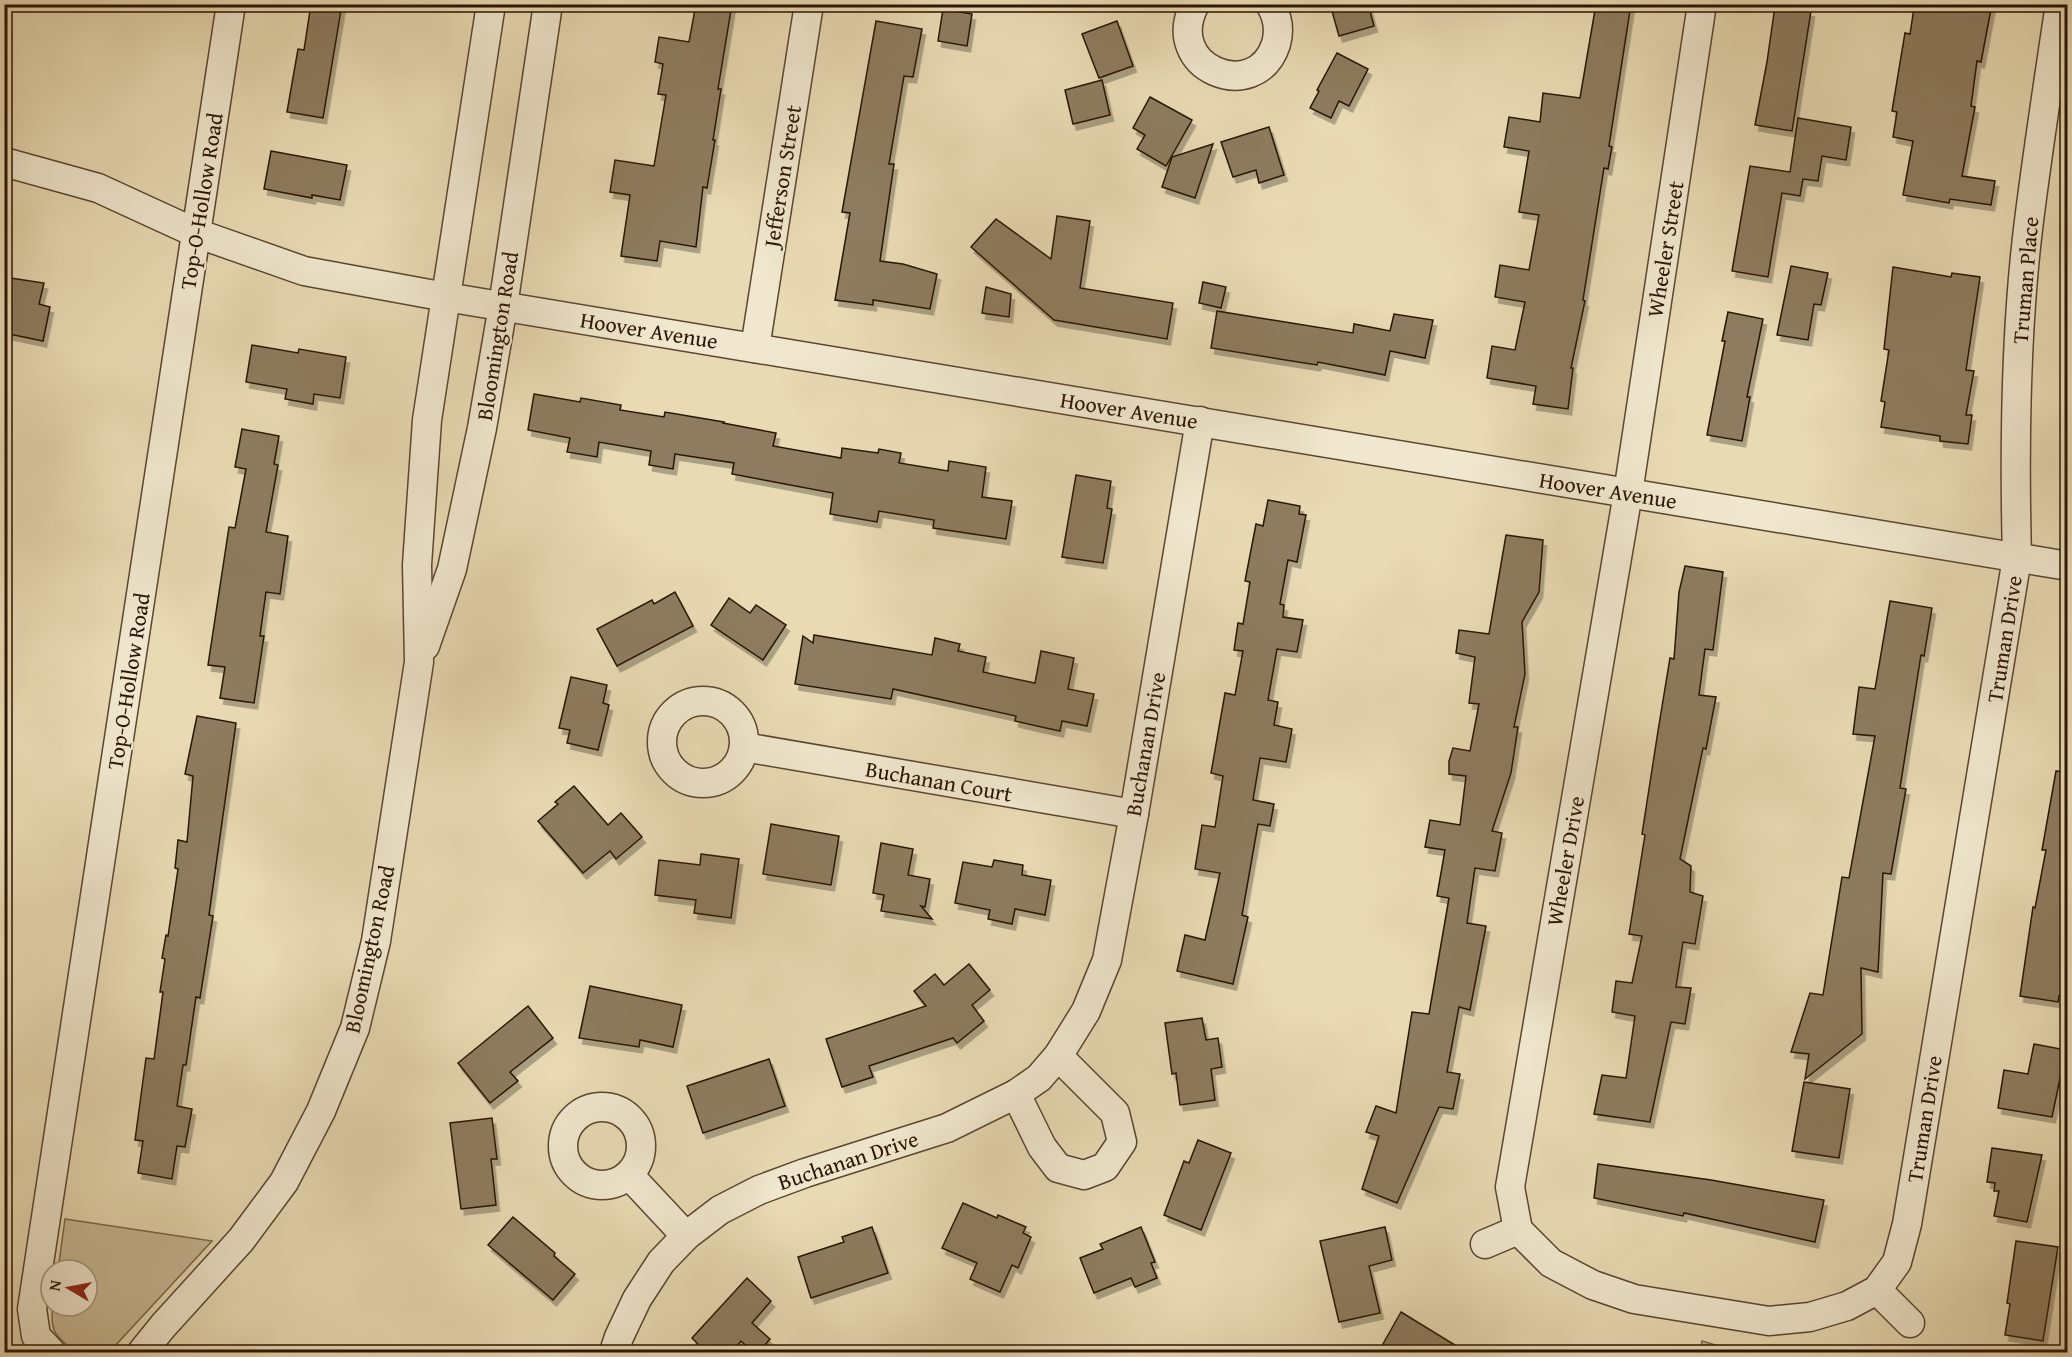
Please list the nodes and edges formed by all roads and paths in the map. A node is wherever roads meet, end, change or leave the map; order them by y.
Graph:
1 (231, 4) edge
2 (491, 4) edge
3 (548, 4) edge
4 (809, 4) edge
5 (1195, 4) edge
6 (1270, 4) edge
7 (1702, 4) edge
8 (2060, 4) edge
9 (4, 162) edge
10 (196, 233) junction
11 (446, 297) junction
12 (503, 306) junction
13 (755, 348) junction
14 (1200, 422) junction
15 (1628, 493) junction
16 (2017, 558) junction
17 (2067, 566) edge
18 (419, 662) junction
19 (744, 747) dead end
20 (1134, 814) junction
21 (1058, 1056) junction
22 (1016, 1094) junction
23 (630, 1174) dead end
24 (1518, 1230) junction
25 (686, 1236) junction
26 (1485, 1244) dead end
27 (1876, 1290) junction
28 (1910, 1323) dead end
29 (51, 1353) edge
30 (142, 1353) edge
31 (614, 1353) edge

1 - 10 street, Top-O-Hollow Road
2 - 11 street, Bloomington Road
3 - 12 street, Bloomington Road
4 - 13 street, Jefferson Street
5 - 6 street
7 - 15 street, Wheeler Street
8 - 16 street, Truman Place
9 - 10 street, Hoover Avenue
10 - 11 street, Hoover Avenue
10 - 29 street, Top-O-Hollow Road
11 - 12 street, Hoover Avenue
11 - 18 street, Bloomington Road
12 - 13 street, Hoover Avenue
12 - 18 street, Bloomington Road
13 - 14 street, Hoover Avenue
14 - 15 street, Hoover Avenue
14 - 20 street, Buchanan Drive
15 - 16 street, Hoover Avenue
15 - 24 street, Wheeler Drive
16 - 17 street, Hoover Avenue
16 - 27 street, Truman Drive
18 - 30 street, Bloomington Road
19 - 20 street, Buchanan Court
20 - 21 street, Buchanan Drive
21 - 22 street, Buchanan Drive
21 - 22 street
22 - 25 street, Buchanan Drive
23 - 25 street
24 - 26 street
24 - 27 street, Truman Drive
25 - 31 street, Buchanan Drive
27 - 28 street

